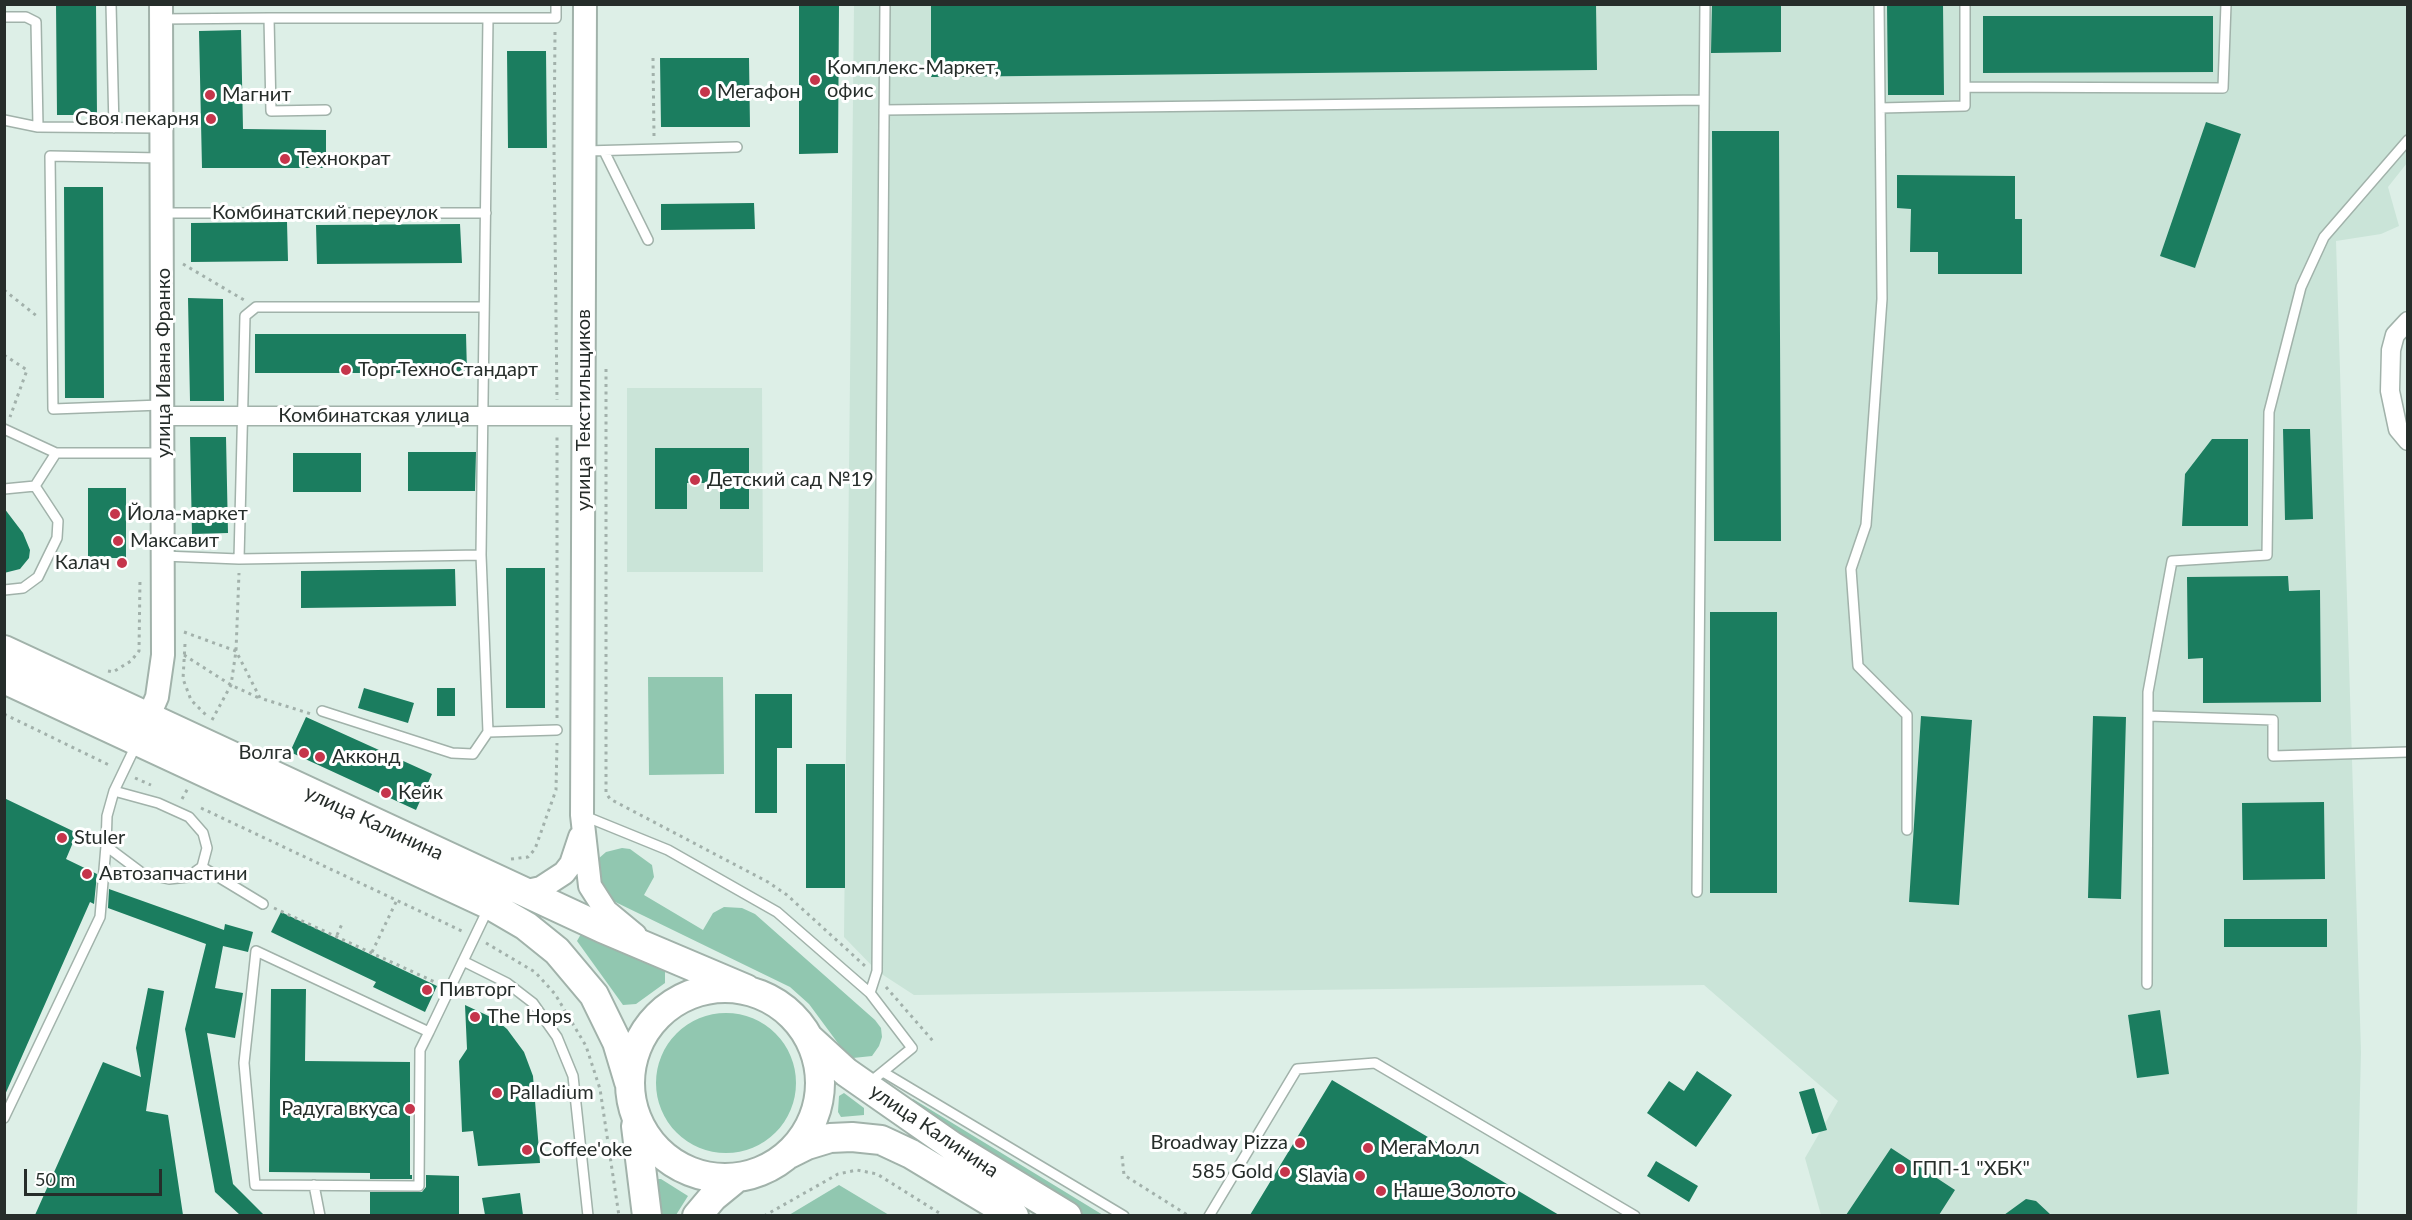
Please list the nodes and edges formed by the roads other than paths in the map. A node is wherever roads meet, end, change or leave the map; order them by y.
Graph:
1 (111, 4) edge
2 (556, 4) edge
3 (585, 4) edge
4 (885, 4) edge
5 (1705, 4) edge
6 (1879, 4) edge
7 (1965, 4) edge
8 (2226, 4) edge
9 (161, 12) edge
10 (4, 17) edge
11 (269, 18) junction
12 (488, 18) junction
13 (1965, 87) junction
14 (1704, 100) junction
15 (1880, 108) junction
16 (326, 110) dead end
17 (884, 110) junction
18 (4, 120) edge
19 (38, 127) junction
20 (114, 128) junction
21 (163, 128) junction
22 (2408, 140) edge
23 (737, 147) dead end
24 (595, 151) junction
25 (163, 158) junction
26 (164, 213) junction
27 (486, 213) junction
28 (648, 240) dead end
29 (484, 308) junction
30 (2408, 321) edge
31 (164, 410) junction
32 (244, 416) junction
33 (483, 416) junction
34 (584, 416) junction
35 (5, 429) edge
36 (2408, 441) edge
37 (56, 453) junction
38 (164, 453) junction
39 (35, 486) junction
40 (4, 489) edge
41 (481, 555) junction
42 (163, 556) junction
43 (240, 559) junction
44 (4, 590) edge
45 (4, 650) edge
46 (4, 679) edge
47 (322, 711) road end
48 (2148, 716) junction
49 (143, 730) junction
50 (557, 730) road end
51 (488, 732) junction
52 (2408, 752) edge
53 (114, 790) junction
54 (582, 815) junction
55 (1907, 830) dead end
56 (106, 846) junction
57 (202, 867) junction
58 (524, 892) junction
59 (1697, 892) dead end
60 (263, 904) dead end
61 (490, 905) junction
62 (663, 953) junction
63 (463, 961) junction
64 (2147, 984) dead end
65 (746, 989) junction
66 (870, 993) junction
67 (429, 1032) junction
68 (809, 1037) junction
69 (874, 1079) junction
70 (628, 1082) junction
71 (4, 1118) edge
72 (636, 1124) junction
73 (785, 1157) junction
74 (735, 1179) junction
75 (314, 1185) junction
76 (320, 1215) edge
77 (588, 1215) edge
78 (647, 1215) edge
79 (697, 1215) edge
80 (1014, 1215) edge
81 (1067, 1215) edge
82 (1124, 1215) edge
83 (1209, 1215) edge
84 (1635, 1215) edge

1 - 20 lane
2 - 12 lane
3 - 24 street, улица Текстильщиков
4 - 17 lane
5 - 14 lane
6 - 15 lane
7 - 13 lane
8 - 13 lane
9 - 11 lane
9 - 21 street, улица Ивана Франко
10 - 19 lane
11 - 12 lane
11 - 16 lane
12 - 27 lane
13 - 15 lane
14 - 17 lane
14 - 59 lane
15 - 55 lane
17 - 66 lane
18 - 19 lane
19 - 20 lane
20 - 21 lane
21 - 25 street, улица Ивана Франко
22 - 48 lane
23 - 24 lane
24 - 28 lane
24 - 34 street, улица Текстильщиков
25 - 26 street, улица Ивана Франко
25 - 31 lane
26 - 27 lane, Комбинатский переулок
26 - 31 street, улица Ивана Франко
27 - 29 lane
29 - 32 lane
29 - 33 lane
30 - 36 street
31 - 32 street, Комбинатская улица
31 - 38 street, улица Ивана Франко
32 - 33 street, Комбинатская улица
32 - 43 lane
33 - 34 street, Комбинатская улица
33 - 41 lane
34 - 54 street, улица Текстильщиков
35 - 37 lane
37 - 38 lane
37 - 39 lane
38 - 42 street, улица Ивана Франко
39 - 40 lane
39 - 44 lane
41 - 43 lane
41 - 51 lane
42 - 43 lane
42 - 49 street, улица Ивана Франко
45 - 49 main road, улица Калинина
46 - 49 main road, улица Калинина
47 - 51 lane
48 - 52 lane
48 - 64 lane
49 - 53 lane
49 - 58 main road, улица Калинина
49 - 61 main road, улица Калинина
50 - 51 lane
53 - 56 lane
53 - 57 lane
54 - 58 street, улица Текстильщиков
54 - 62 street, улица Текстильщиков
54 - 66 lane
56 - 57 lane
56 - 71 lane
57 - 60 lane
58 - 62 main road, улица Калинина
61 - 63 lane
61 - 70 main road, улица Калинина
62 - 65 main road, улица Калинина
63 - 67 lane
63 - 77 lane
65 - 68 main road
65 - 70 main road
66 - 69 lane
67 - 75 lane
67 - 75 lane
68 - 69 main road, улица Калинина
68 - 73 main road
69 - 81 main road, улица Калинина
69 - 82 lane
70 - 72 main road
72 - 74 main road
72 - 78 main road
73 - 74 main road
73 - 80 main road, улица Калинина
74 - 79 main road
75 - 76 lane
83 - 84 lane

